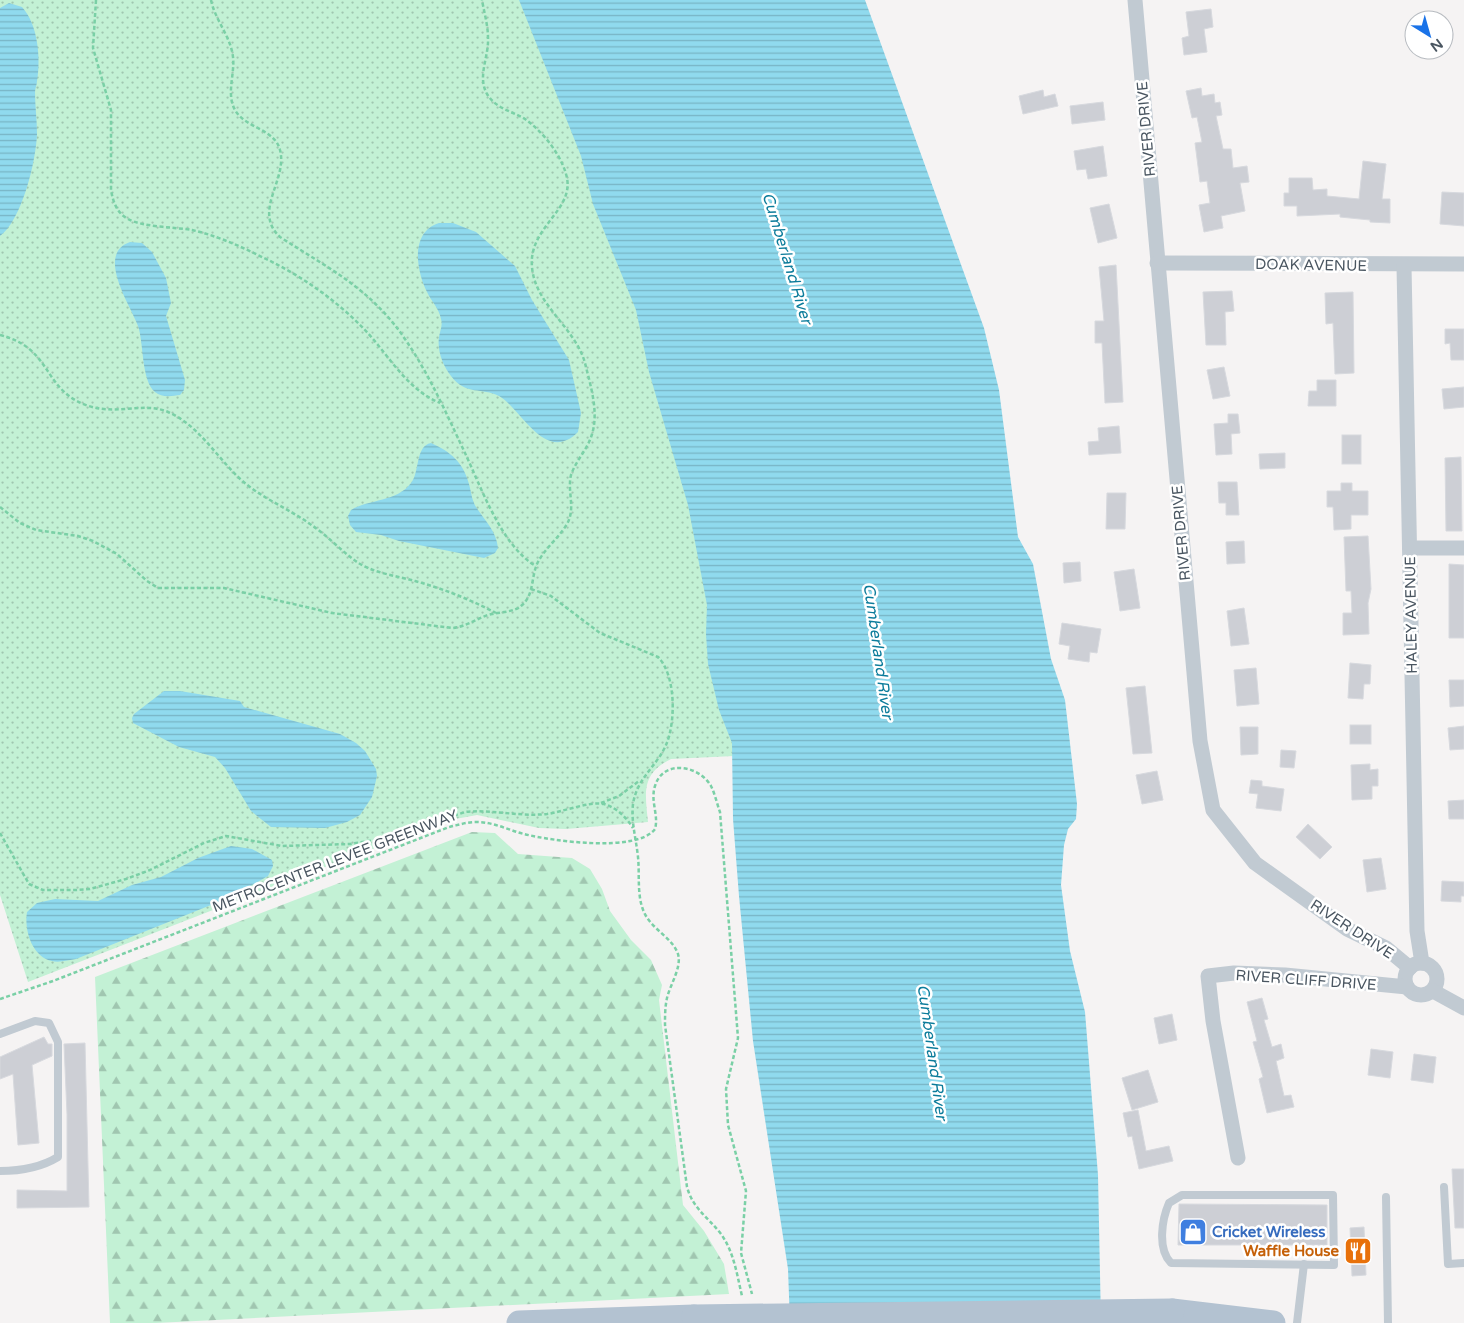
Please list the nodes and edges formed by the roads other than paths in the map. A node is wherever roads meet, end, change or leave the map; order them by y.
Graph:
1 (1135, 0) edge
2 (1157, 263) junction
3 (1464, 264) edge
4 (1404, 266) junction
5 (1410, 548) junction
6 (1464, 548) edge
7 (1416, 966) junction
8 (1408, 987) junction
9 (1433, 991) junction
10 (1464, 1008) edge
11 (0, 1034) edge
12 (1238, 1158) dead end
13 (0, 1171) edge
14 (1444, 1187) dead end
15 (1386, 1197) dead end
16 (1304, 1264) junction
17 (1464, 1264) edge
18 (519, 1323) edge
19 (1273, 1323) edge
20 (1297, 1323) edge
21 (1388, 1323) edge

1 - 2 street, RIVER DRIVE
2 - 4 street, DOAK AVENUE
2 - 7 street, RIVER DRIVE
3 - 4 street, DOAK AVENUE
4 - 5 street, HALEY AVENUE
5 - 6 street
5 - 7 street, HALEY AVENUE
7 - 8 street
7 - 9 street
8 - 9 street
8 - 12 street, RIVER CLIFF DRIVE
9 - 10 street
11 - 13 lane
14 - 17 lane
15 - 21 lane
16 - 16 lane
16 - 20 lane
18 - 19 main road, bridge

